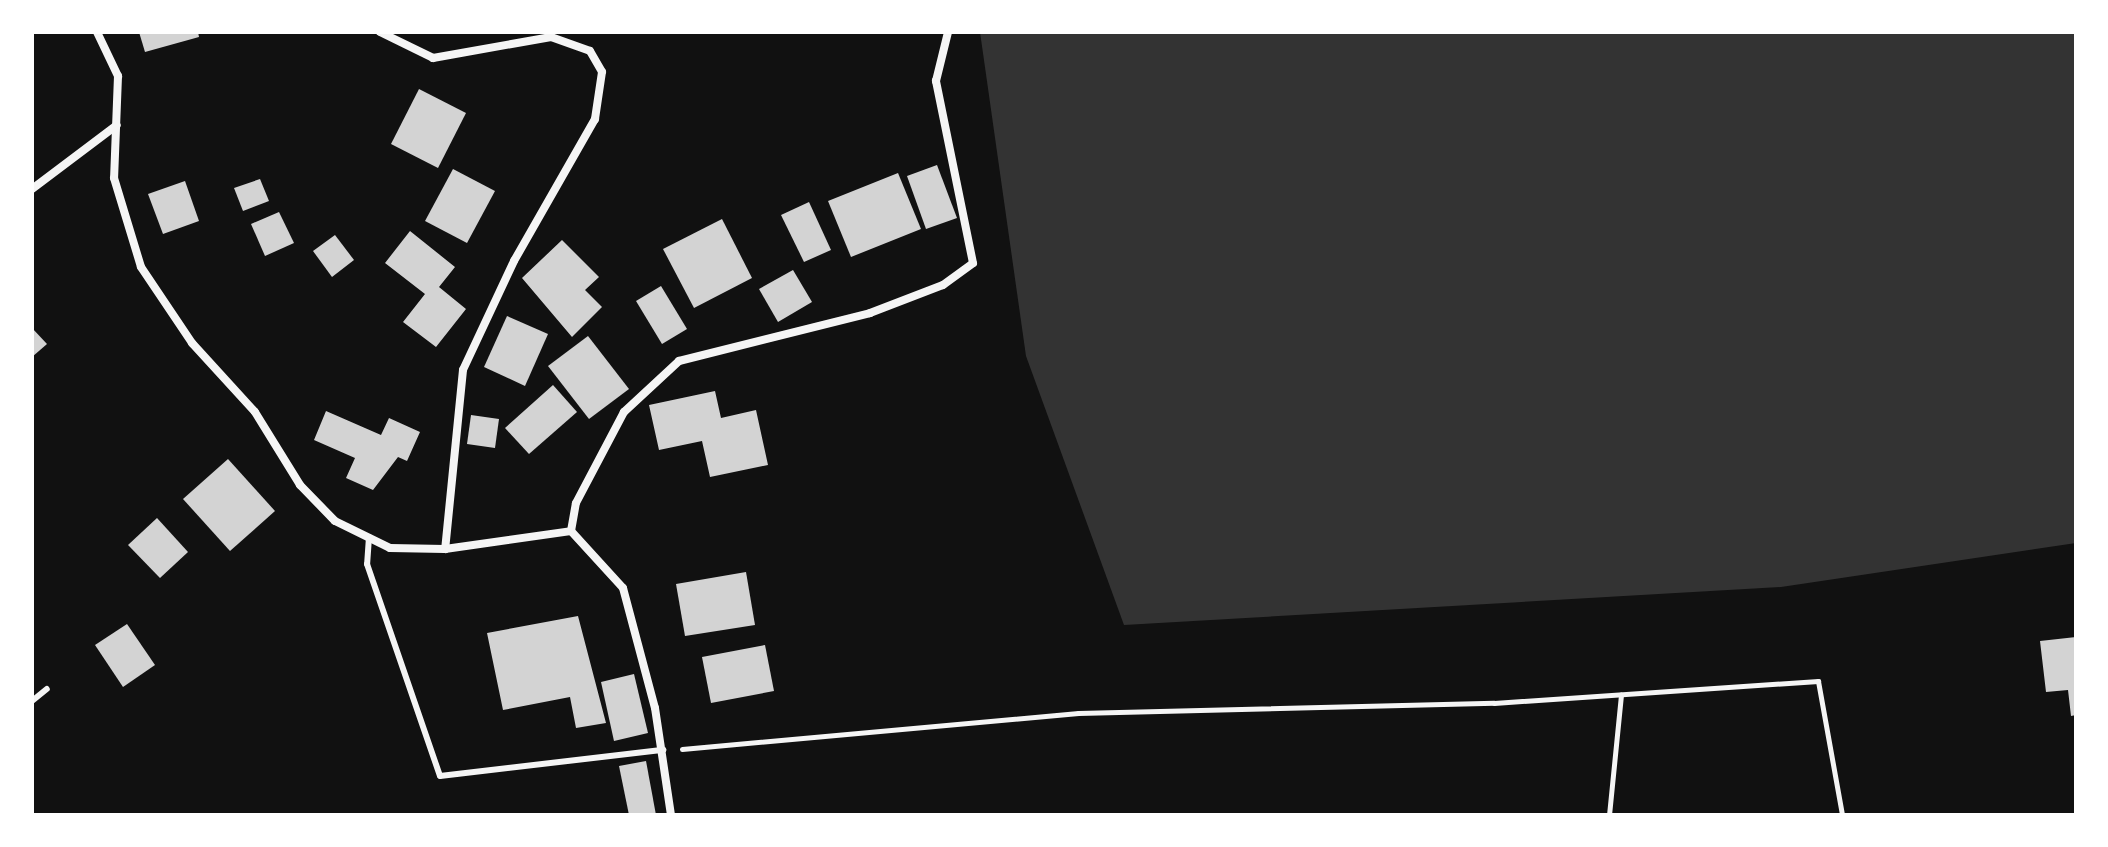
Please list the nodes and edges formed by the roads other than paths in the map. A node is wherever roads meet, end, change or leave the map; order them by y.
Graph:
1 (97, 32) edge
2 (380, 32) edge
3 (948, 32) edge
4 (117, 125) junction
5 (32, 189) edge
6 (571, 531) junction
7 (369, 537) junction
8 (445, 549) junction
9 (47, 689) dead end
10 (32, 701) edge
11 (664, 750) junction
12 (671, 815) edge

1 - 4 street
2 - 8 street
3 - 6 street
4 - 5 street
4 - 7 street
6 - 8 street
6 - 11 street
7 - 8 street
7 - 11 lane
9 - 10 lane
11 - 12 street

